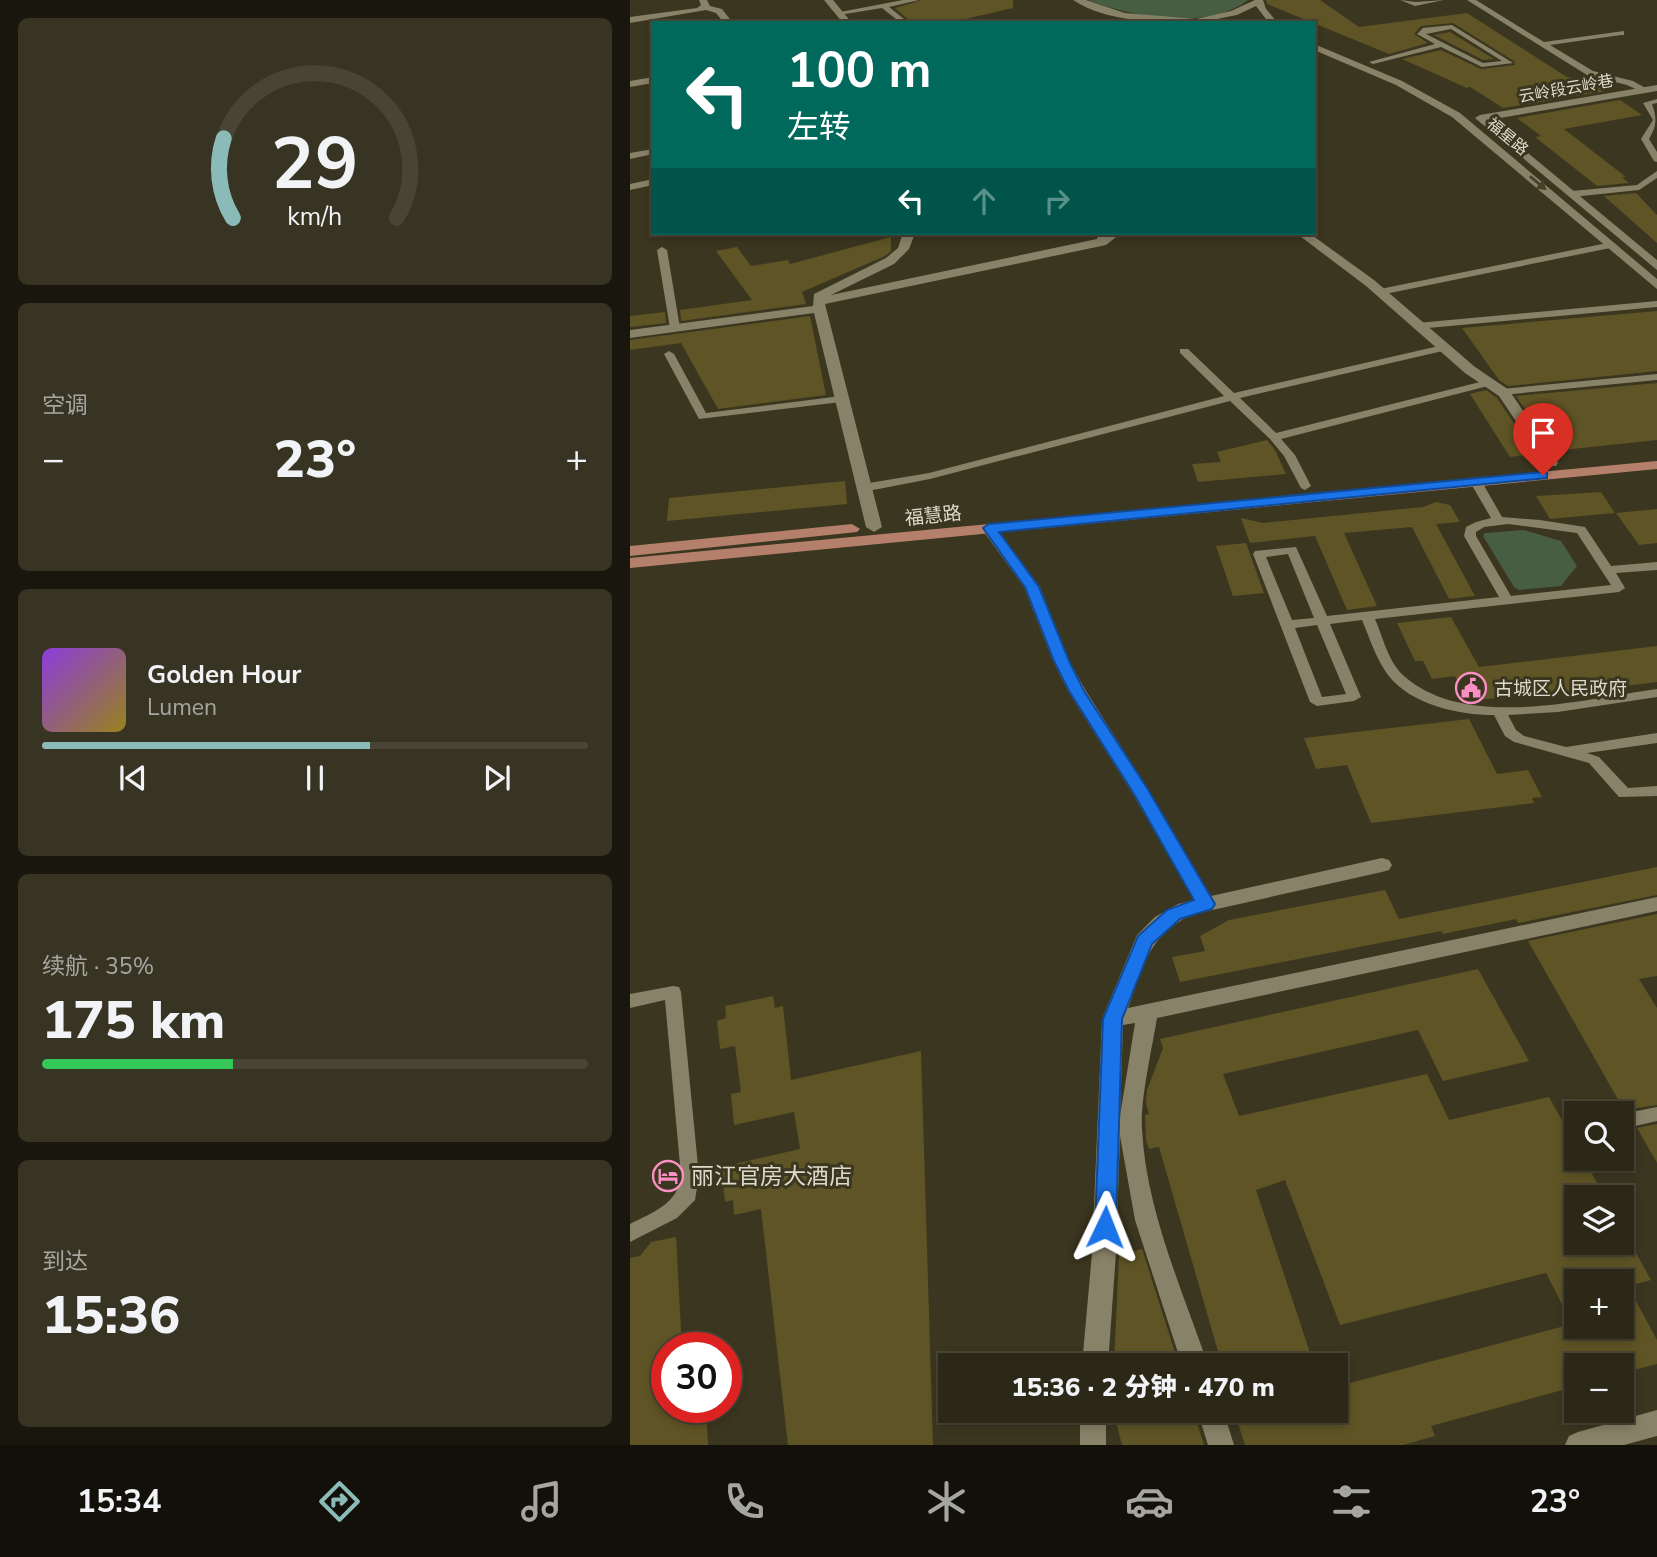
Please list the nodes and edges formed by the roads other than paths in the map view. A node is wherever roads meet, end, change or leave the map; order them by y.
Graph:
1 (828, 0) edge
2 (915, 0) edge
3 (1077, 0) edge
4 (1405, 0) edge
5 (1440, 0) edge
6 (1471, 0) edge
7 (1259, 1) edge
8 (704, 4) edge
9 (883, 5) junction
10 (839, 13) junction
11 (630, 20) edge
12 (727, 21) edge
13 (846, 21) edge
14 (903, 21) edge
15 (1189, 21) joint
16 (1272, 21) edge
17 (1620, 33) dead end
18 (1316, 40) edge
19 (1543, 44) junction
20 (1441, 45) junction
21 (1316, 48) edge
22 (1373, 62) junction
23 (651, 80) edge
24 (630, 84) edge
25 (1657, 88) edge
26 (1645, 90) junction
27 (1657, 99) edge
28 (1480, 118) junction
29 (651, 151) edge
30 (630, 156) edge
31 (1657, 159) edge
32 (1657, 174) edge
33 (651, 182) edge
34 (630, 187) edge
35 (1572, 194) junction
36 (908, 235) edge
37 (1110, 235) edge
38 (1305, 235) edge
39 (1612, 245) junction
40 (662, 250) dead end
41 (1657, 266) edge
42 (1657, 285) edge
43 (1380, 292) junction
44 (1657, 304) edge
45 (818, 305) junction
46 (1417, 326) junction
47 (675, 328) junction
48 (630, 334) edge
49 (1443, 348) junction
50 (1184, 351) dead end
51 (669, 354) dead end
52 (1657, 377) edge
53 (1489, 383) junction
54 (1502, 392) junction
55 (1232, 397) junction
56 (841, 399) junction
57 (1274, 437) junction
58 (1657, 454) edge
59 (1551, 463) junction
60 (1657, 465) edge
61 (1476, 482) junction
62 (1305, 486) junction
63 (863, 488) junction
64 (1499, 522) junction
65 (874, 527) junction
66 (989, 528) junction
67 (630, 551) edge
68 (630, 563) edge
69 (1657, 566) edge
70 (1608, 570) junction
71 (1507, 600) junction
72 (1367, 616) junction
73 (1322, 621) junction
74 (1287, 625) junction
75 (1657, 692) edge
76 (1500, 713) junction
77 (1657, 738) edge
78 (1563, 752) junction
79 (1657, 791) edge
80 (1382, 865) dead end
81 (1206, 904) junction
82 (1657, 904) edge
83 (630, 1001) edge
84 (1147, 1012) junction
85 (1113, 1019) junction
86 (1657, 1114) edge
87 (1634, 1119) edge
88 (630, 1234) edge
89 (1096, 1353) edge
90 (1191, 1353) edge
91 (1093, 1423) edge
92 (1214, 1423) edge
93 (1657, 1423) edge
94 (1093, 1445) edge
95 (1221, 1445) edge
96 (1578, 1445) edge

1 - 10 street
2 - 9 lane
3 - 15 street
4 - 5 lane
6 - 19 lane
7 - 15 street
7 - 16 street
8 - 11 street
8 - 12 street
9 - 10 lane
9 - 14 lane
10 - 13 street
17 - 19 lane
18 - 22 street, 福星路
19 - 26 lane
20 - 20 lane
20 - 22 lane
21 -> 39 street, 福星路
22 - 28 street, 福星路
23 - 24 street
25 - 26 street, 云岭段云岭巷
26 - 27 street
26 - 28 street, 云岭段云岭巷
27 - 31 lane
28 - 35 street, 福星路
29 - 30 lane
32 - 35 lane
33 - 34 lane
35 - 41 street, 福星路
36 - 45 street
37 - 45 street
38 - 43 street
39 - 42 street, 福星路
39 - 43 lane
40 - 47 lane
43 - 46 street
44 - 46 lane
45 - 47 street
45 - 56 street
46 - 49 street
47 - 48 street
49 - 53 street
49 - 55 lane
50 - 55 lane
51 - 56 lane
52 - 54 lane
53 - 54 street
53 - 57 lane
54 - 59 street
55 - 57 lane
55 - 63 lane
56 - 63 street
57 - 62 lane
58 - 59 main road, 福慧路
59 - 62 main road, 福慧路
60 - 61 main road, 福慧路
61 - 64 lane
61 - 66 main road, 福慧路
62 - 65 main road, 福慧路
63 - 65 street
64 - 70 lane
64 - 71 lane
65 - 67 main road, 福慧路
66 - 68 main road, 福慧路
66 - 81 street
69 - 70 lane
70 - 71 lane
71 - 72 lane
72 - 73 lane
72 - 76 lane
73 - 74 lane
73 - 74 lane
73 - 74 lane
75 - 76 lane
76 - 78 lane
77 - 78 lane
78 - 79 lane
80 - 81 street
81 - 85 street
82 - 84 street
83 - 88 lane
84 - 85 street
84 - 90 street
85 - 89 street
86 - 87 lane
91 - 94 street
92 - 95 street
93 - 96 street

